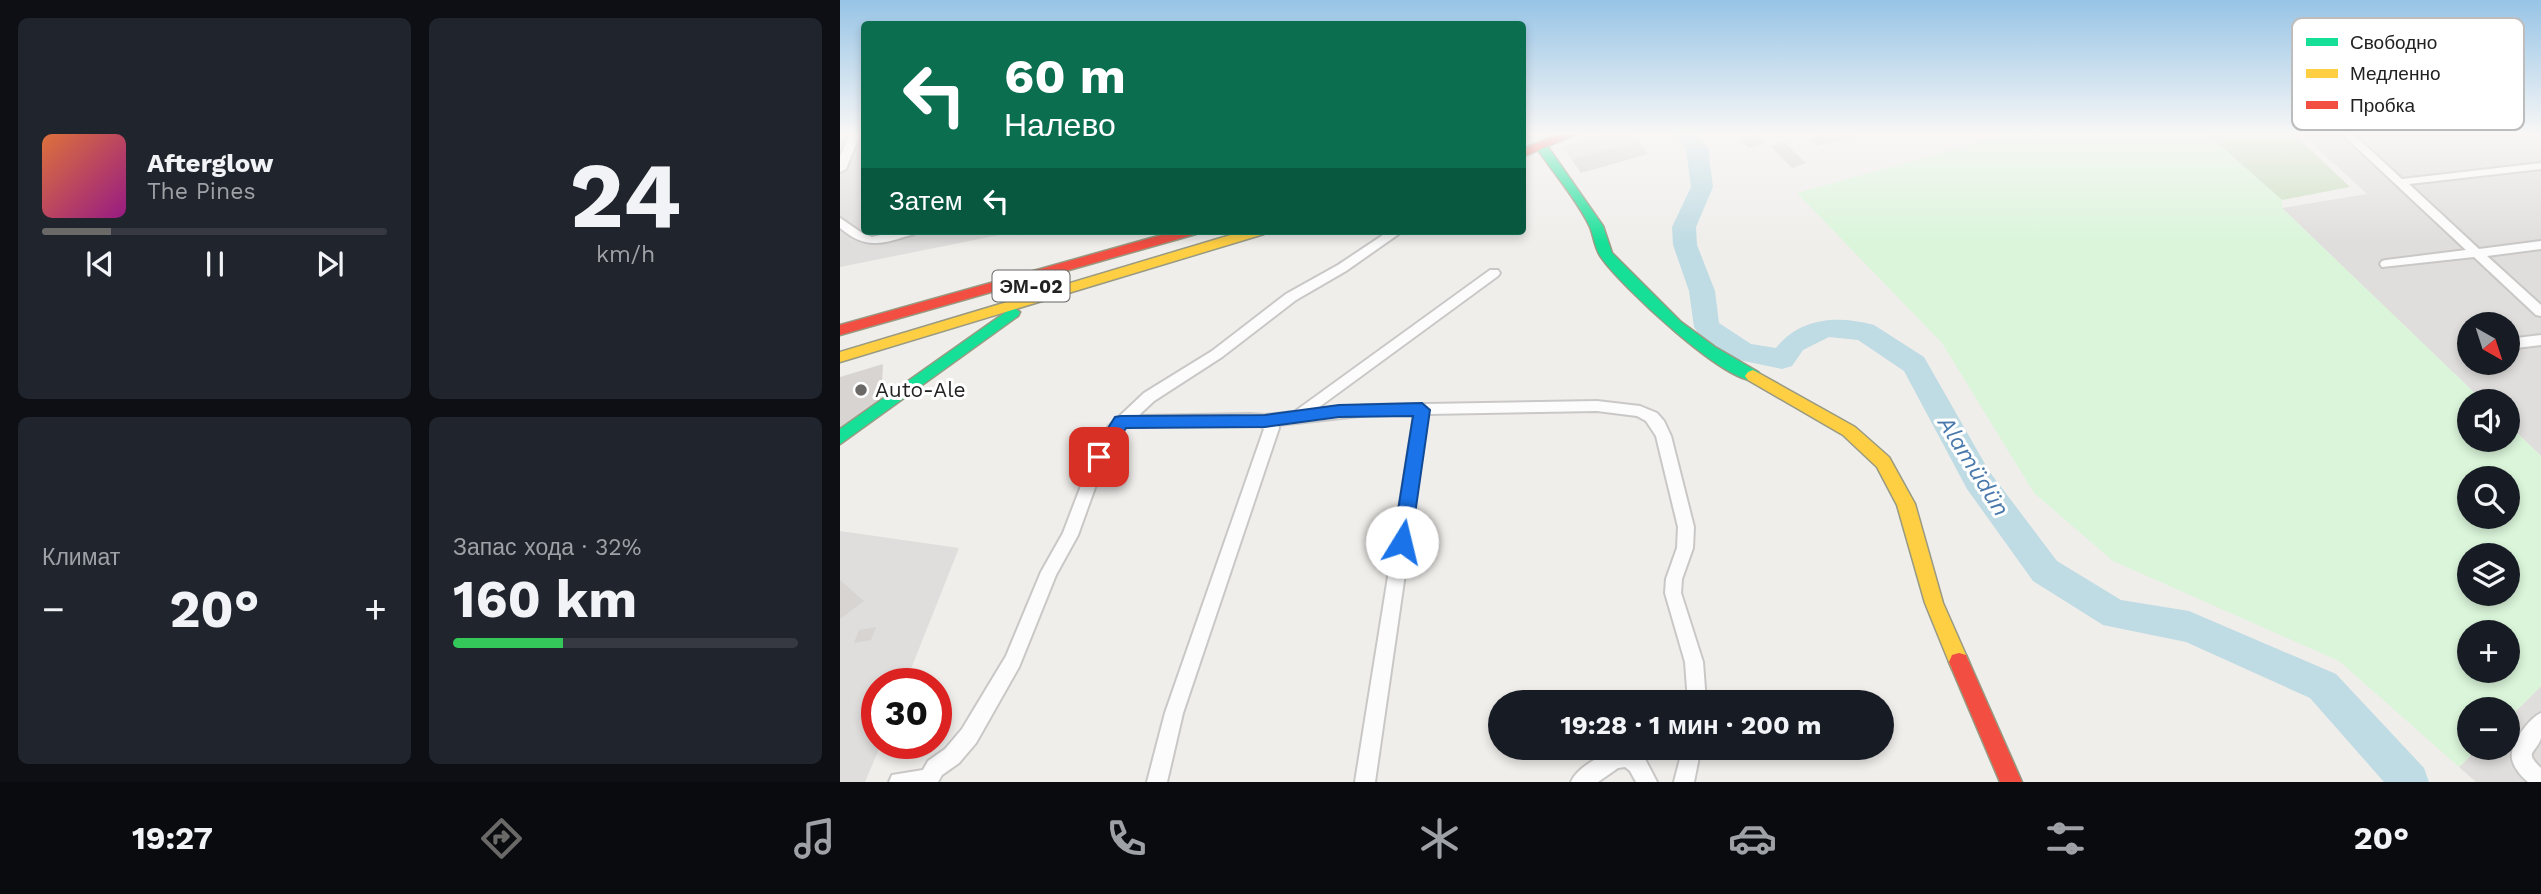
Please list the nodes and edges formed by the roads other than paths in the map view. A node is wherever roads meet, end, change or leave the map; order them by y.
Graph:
1 (1559, 170) edge
2 (2388, 170) edge
3 (2502, 170) edge
4 (2401, 182) junction
5 (840, 222) edge
6 (894, 235) edge
7 (1135, 235) edge
8 (1177, 235) edge
9 (1207, 235) edge
10 (1246, 235) edge
11 (1391, 235) edge
12 (2541, 245) edge
13 (2479, 254) junction
14 (2386, 264) dead end
15 (1494, 273) dead end
16 (1031, 299) junction
17 (2541, 312) edge
18 (840, 314) edge
19 (840, 330) edge
20 (2541, 340) edge
21 (840, 341) edge
22 (2520, 343) edge
23 (840, 358) edge
24 (1422, 410) junction
25 (1297, 417) junction
26 (1265, 421) junction
27 (1121, 422) junction
28 (840, 438) edge
29 (1696, 690) edge
30 (2541, 722) edge
31 (1689, 760) edge
32 (927, 780) edge
33 (2541, 781) edge
34 (899, 782) edge
35 (1157, 782) edge
36 (1365, 782) edge
37 (1581, 782) edge
38 (1647, 782) edge
39 (1684, 782) edge
40 (2011, 782) edge

1 - 40 main road
2 - 4 street
3 - 4 street
4 - 13 street
5 - 6 street
7 - 18 main road
8 - 19 main road, ЭМ-02
9 - 21 main road, ЭМ-02
10 - 16 main road
11 - 27 street
12 - 13 street
13 - 14 street
13 - 17 street
15 - 25 street
16 - 23 main road
16 - 28 main road
20 - 22 street
24 - 25 street
24 - 29 street
24 - 36 street
25 - 26 street
26 - 27 street
26 - 35 street
27 - 32 street
30 - 33 street
31 - 39 street
32 - 34 street
37 - 38 street

